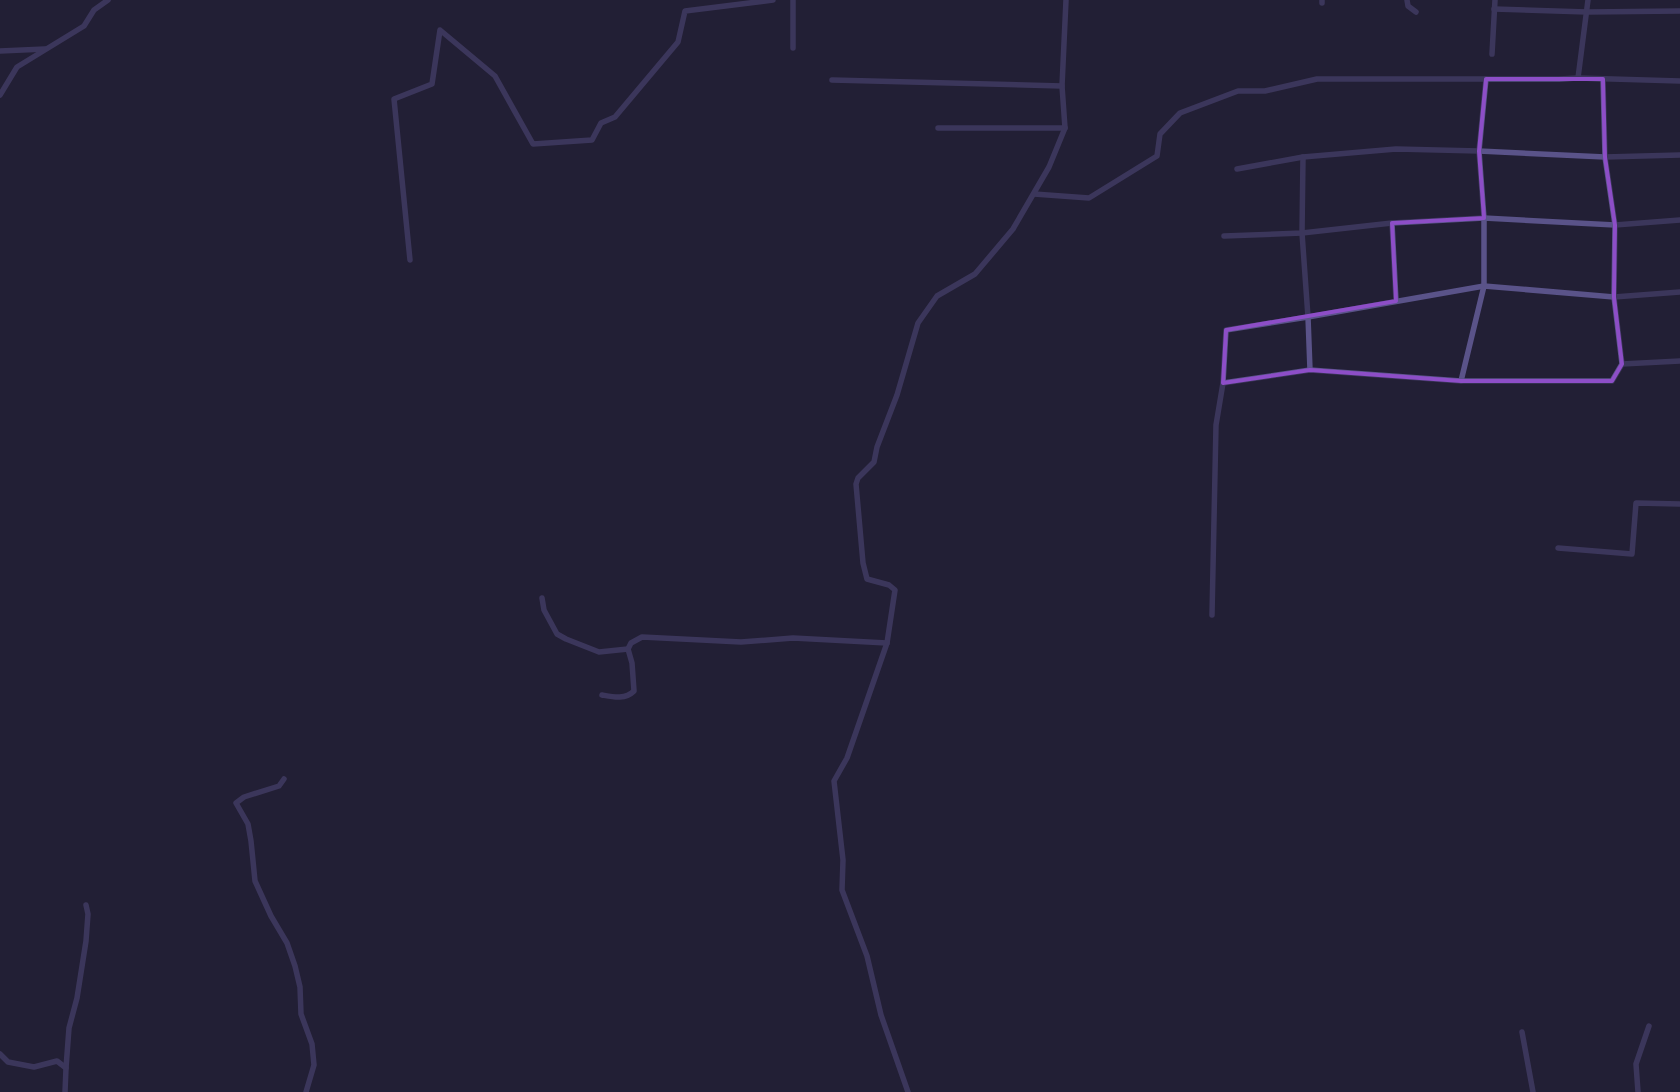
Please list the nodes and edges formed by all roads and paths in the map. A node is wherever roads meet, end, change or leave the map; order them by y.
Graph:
1 (108, 0) edge
2 (773, 0) edge
3 (793, 0) edge
4 (1066, 0) edge
5 (1407, 0) edge
6 (1495, 0) edge
7 (1588, 0) edge
8 (1494, 9) junction
9 (1680, 11) edge
10 (1416, 12) dead end
11 (1587, 12) junction
12 (48, 48) junction
13 (793, 48) dead end
14 (0, 51) edge
15 (1492, 54) dead end
16 (1578, 78) junction
17 (1486, 79) junction
18 (1603, 79) junction
19 (832, 80) dead end
20 (1680, 81) edge
21 (1062, 86) junction
22 (0, 95) edge
23 (938, 128) dead end
24 (1065, 128) junction
25 (1479, 151) junction
26 (1680, 155) edge
27 (1303, 157) junction
28 (1605, 157) junction
29 (1237, 169) dead end
30 (1034, 194) junction
31 (1484, 218) junction
32 (1680, 220) edge
33 (1392, 223) junction
34 (1615, 225) junction
35 (1302, 233) junction
36 (1224, 236) dead end
37 (410, 260) dead end
38 (1484, 286) junction
39 (1680, 292) edge
40 (1614, 297) junction
41 (1396, 301) junction
42 (1308, 318) junction
43 (1680, 361) edge
44 (1622, 364) junction
45 (1310, 370) junction
46 (1461, 382) junction
47 (1223, 383) junction
48 (1680, 504) edge
49 (1558, 548) dead end
50 (542, 598) dead end
51 (1212, 615) dead end
52 (887, 643) junction
53 (628, 649) junction
54 (602, 695) dead end
55 (284, 779) dead end
56 (86, 905) dead end
57 (1649, 1026) dead end
58 (1522, 1032) dead end
59 (0, 1054) edge
60 (66, 1068) junction
61 (65, 1092) edge
62 (306, 1092) edge
63 (908, 1092) edge
64 (1533, 1092) edge
65 (1638, 1092) edge

1 - 12 street
2 - 37 street
3 - 13 street
4 - 21 street
5 - 10 street
6 - 8 street
7 - 11 street
8 - 11 street
8 - 15 street
9 - 11 street
11 - 16 street
12 - 14 street
12 - 22 street
16 - 17 street
16 - 18 street
17 - 25 street
17 - 30 street
18 - 20 street
18 - 28 street
19 - 21 street
21 - 24 street
23 - 24 street
24 - 30 street
25 - 27 street
25 - 28 street
25 - 31 street
26 - 28 street
27 - 29 street
27 - 35 street
28 - 34 street
30 - 52 street
31 - 33 street
31 - 34 street
31 - 38 street
32 - 34 street
33 - 35 street
33 - 41 street
34 - 40 street
35 - 36 street
35 - 42 street
38 - 40 street
38 - 41 street
38 - 46 street
39 - 40 street
40 - 44 street
41 - 42 street
42 - 45 street
42 - 47 street
43 - 44 street
44 - 46 street
45 - 46 street
45 - 47 street
47 - 51 street
48 - 49 street
50 - 53 street
52 - 53 street
52 - 63 street
53 - 54 street
55 - 62 street
56 - 60 street
57 - 65 street
58 - 64 street
59 - 60 street
60 - 61 street

